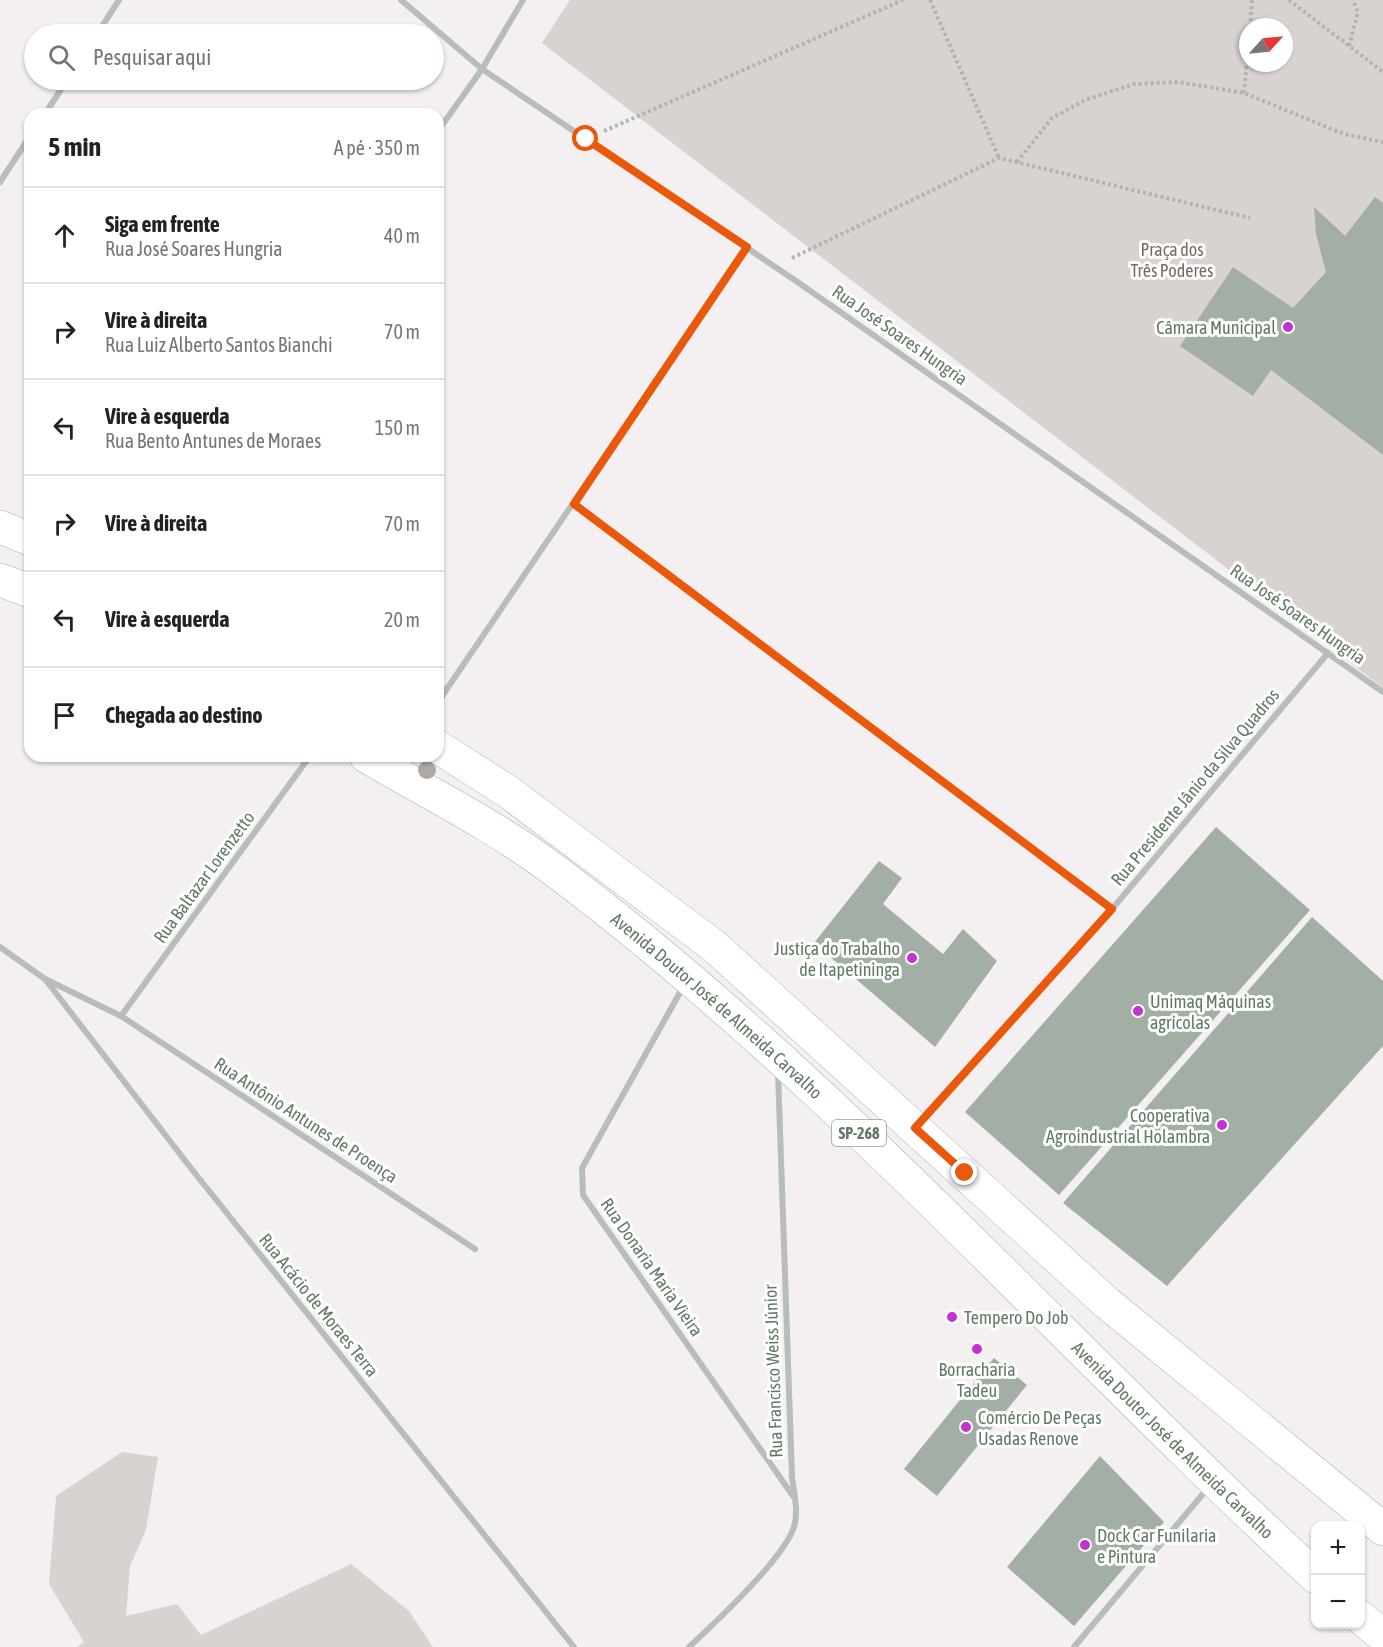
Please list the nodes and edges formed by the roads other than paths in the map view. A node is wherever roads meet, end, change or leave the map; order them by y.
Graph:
1 (119, 0) edge
2 (401, 0) edge
3 (523, 0) edge
4 (103, 24) edge
5 (429, 24) edge
6 (444, 37) edge
7 (482, 69) junction
8 (61, 90) edge
9 (49, 108) edge
10 (444, 123) edge
11 (24, 145) edge
12 (0, 182) edge
13 (747, 247) junction
14 (574, 504) junction
15 (0, 527) edge
16 (24, 537) edge
17 (0, 580) edge
18 (24, 589) edge
19 (1328, 652) junction
20 (444, 693) edge
21 (1383, 693) edge
22 (444, 751) edge
23 (306, 762) edge
24 (376, 762) edge
25 (1112, 909) junction
26 (1, 951) edge
27 (688, 978) junction
28 (45, 979) junction
29 (121, 1016) junction
30 (777, 1054) junction
31 (915, 1128) junction
32 (475, 1249) dead end
33 (1214, 1481) junction
34 (794, 1498) junction
35 (1383, 1529) edge
36 (1314, 1575) edge
37 (1365, 1621) edge
38 (1383, 1636) edge
39 (574, 1647) edge
40 (689, 1647) edge
41 (1074, 1647) edge

1 - 4 street
2 - 5 street, Rua José Soares Hungria
3 - 7 street
6 - 7 street, Rua José Soares Hungria
7 - 10 street
7 - 13 street, Rua José Soares Hungria
8 - 9 street
11 - 12 street
13 - 14 street
13 - 19 street, Rua José Soares Hungria
14 - 20 street
14 - 25 street
15 - 16 main road
17 - 18 main road
19 - 21 street, Rua José Soares Hungria
19 - 25 street, Rua Presidente Jânio da Silva Quadros
22 - 31 main road, SP-268
23 - 29 street, Rua Baltazar Lorenzetto
24 - 27 main road, Avenida Doutor José de Almeida Carvalho / SP-268
25 - 31 street, Rua Presidente Jânio da Silva Quadros
26 - 28 street, Rua Acácio de Moraes Terra
27 - 30 main road, Avenida Doutor José de Almeida Carvalho / SP-268
27 - 34 street, Rua Donaria Maria Vieira
28 - 29 street, Rua Acácio de Moraes Terra
28 - 39 street, Rua Acácio de Moraes Terra
29 - 32 street, Rua Antônio Antunes de Proença
30 - 33 main road, Avenida Doutor José de Almeida Carvalho / SP-268
30 - 34 street, Rua Francisco Weiss Júnior
31 - 35 main road, SP-268
33 - 36 main road, Avenida Doutor José de Almeida Carvalho / SP-268
33 - 41 street
34 - 40 street, Rua Francisco Weiss Júnior
37 - 38 main road

